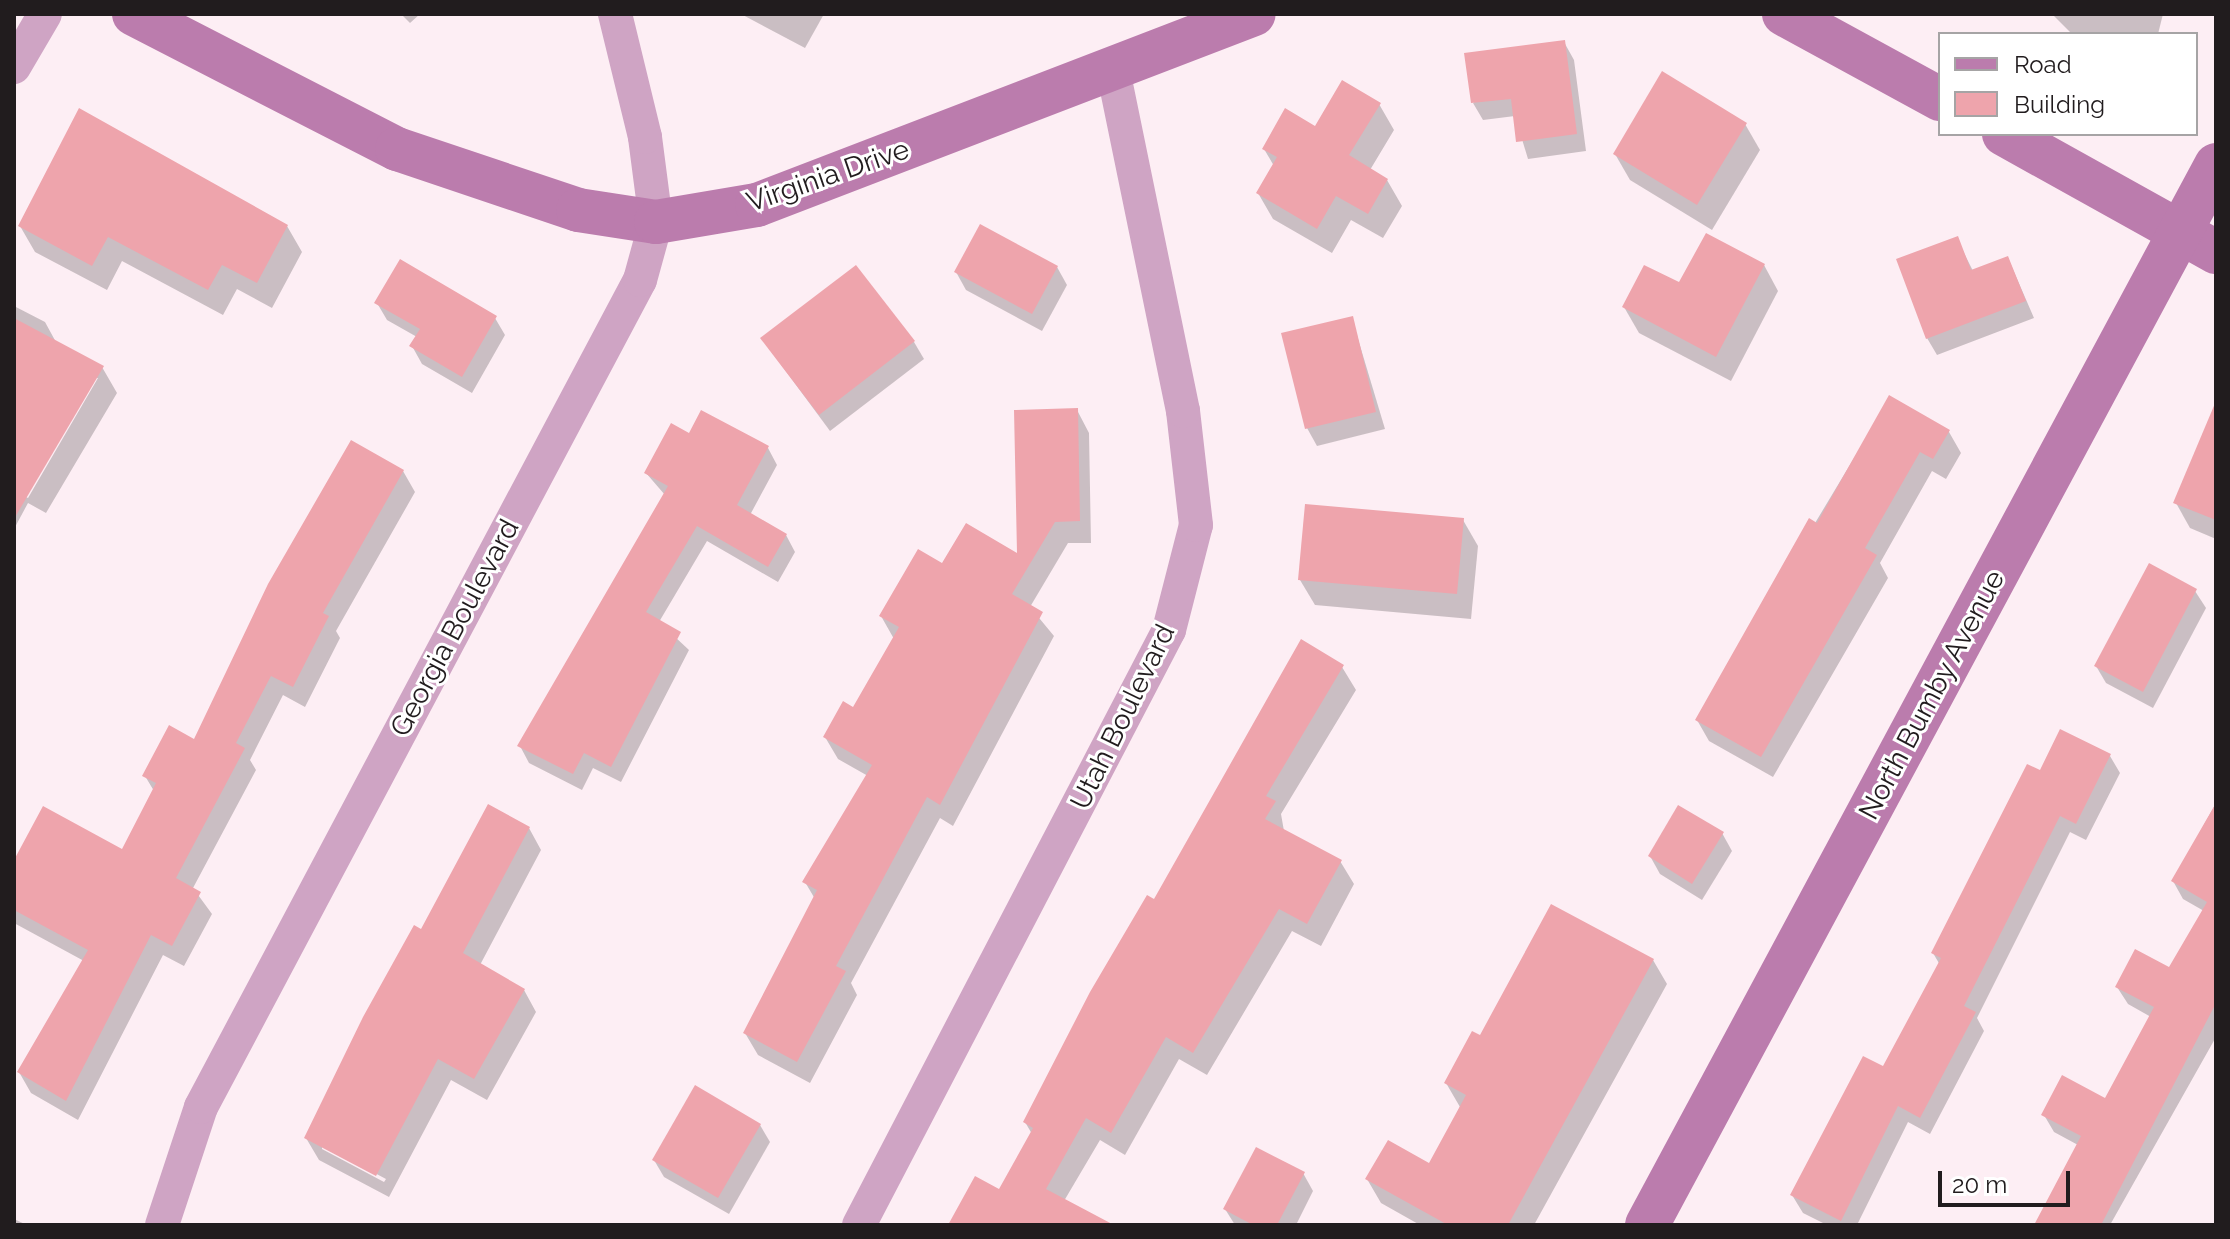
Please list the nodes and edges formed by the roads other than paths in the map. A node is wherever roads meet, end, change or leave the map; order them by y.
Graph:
1 (45, 14) edge
2 (134, 14) edge
3 (615, 14) edge
4 (1254, 14) edge
5 (1784, 14) edge
6 (14, 67) edge
7 (1113, 70) junction
8 (1938, 98) edge
9 (2008, 136) edge
10 (2216, 165) edge
11 (656, 222) junction
12 (2199, 241) edge
13 (162, 1225) edge
14 (859, 1225) edge
15 (1647, 1225) edge

1 - 6 street
2 - 11 street, Virginia Drive
3 - 11 street, Georgia Boulevard
4 - 7 street, Virginia Drive
5 - 8 street
7 - 11 street, Virginia Drive
7 - 14 street, Utah Boulevard
9 - 12 street
10 - 12 street, North Bumby Avenue
11 - 13 street, Georgia Boulevard
12 - 15 street, North Bumby Avenue

